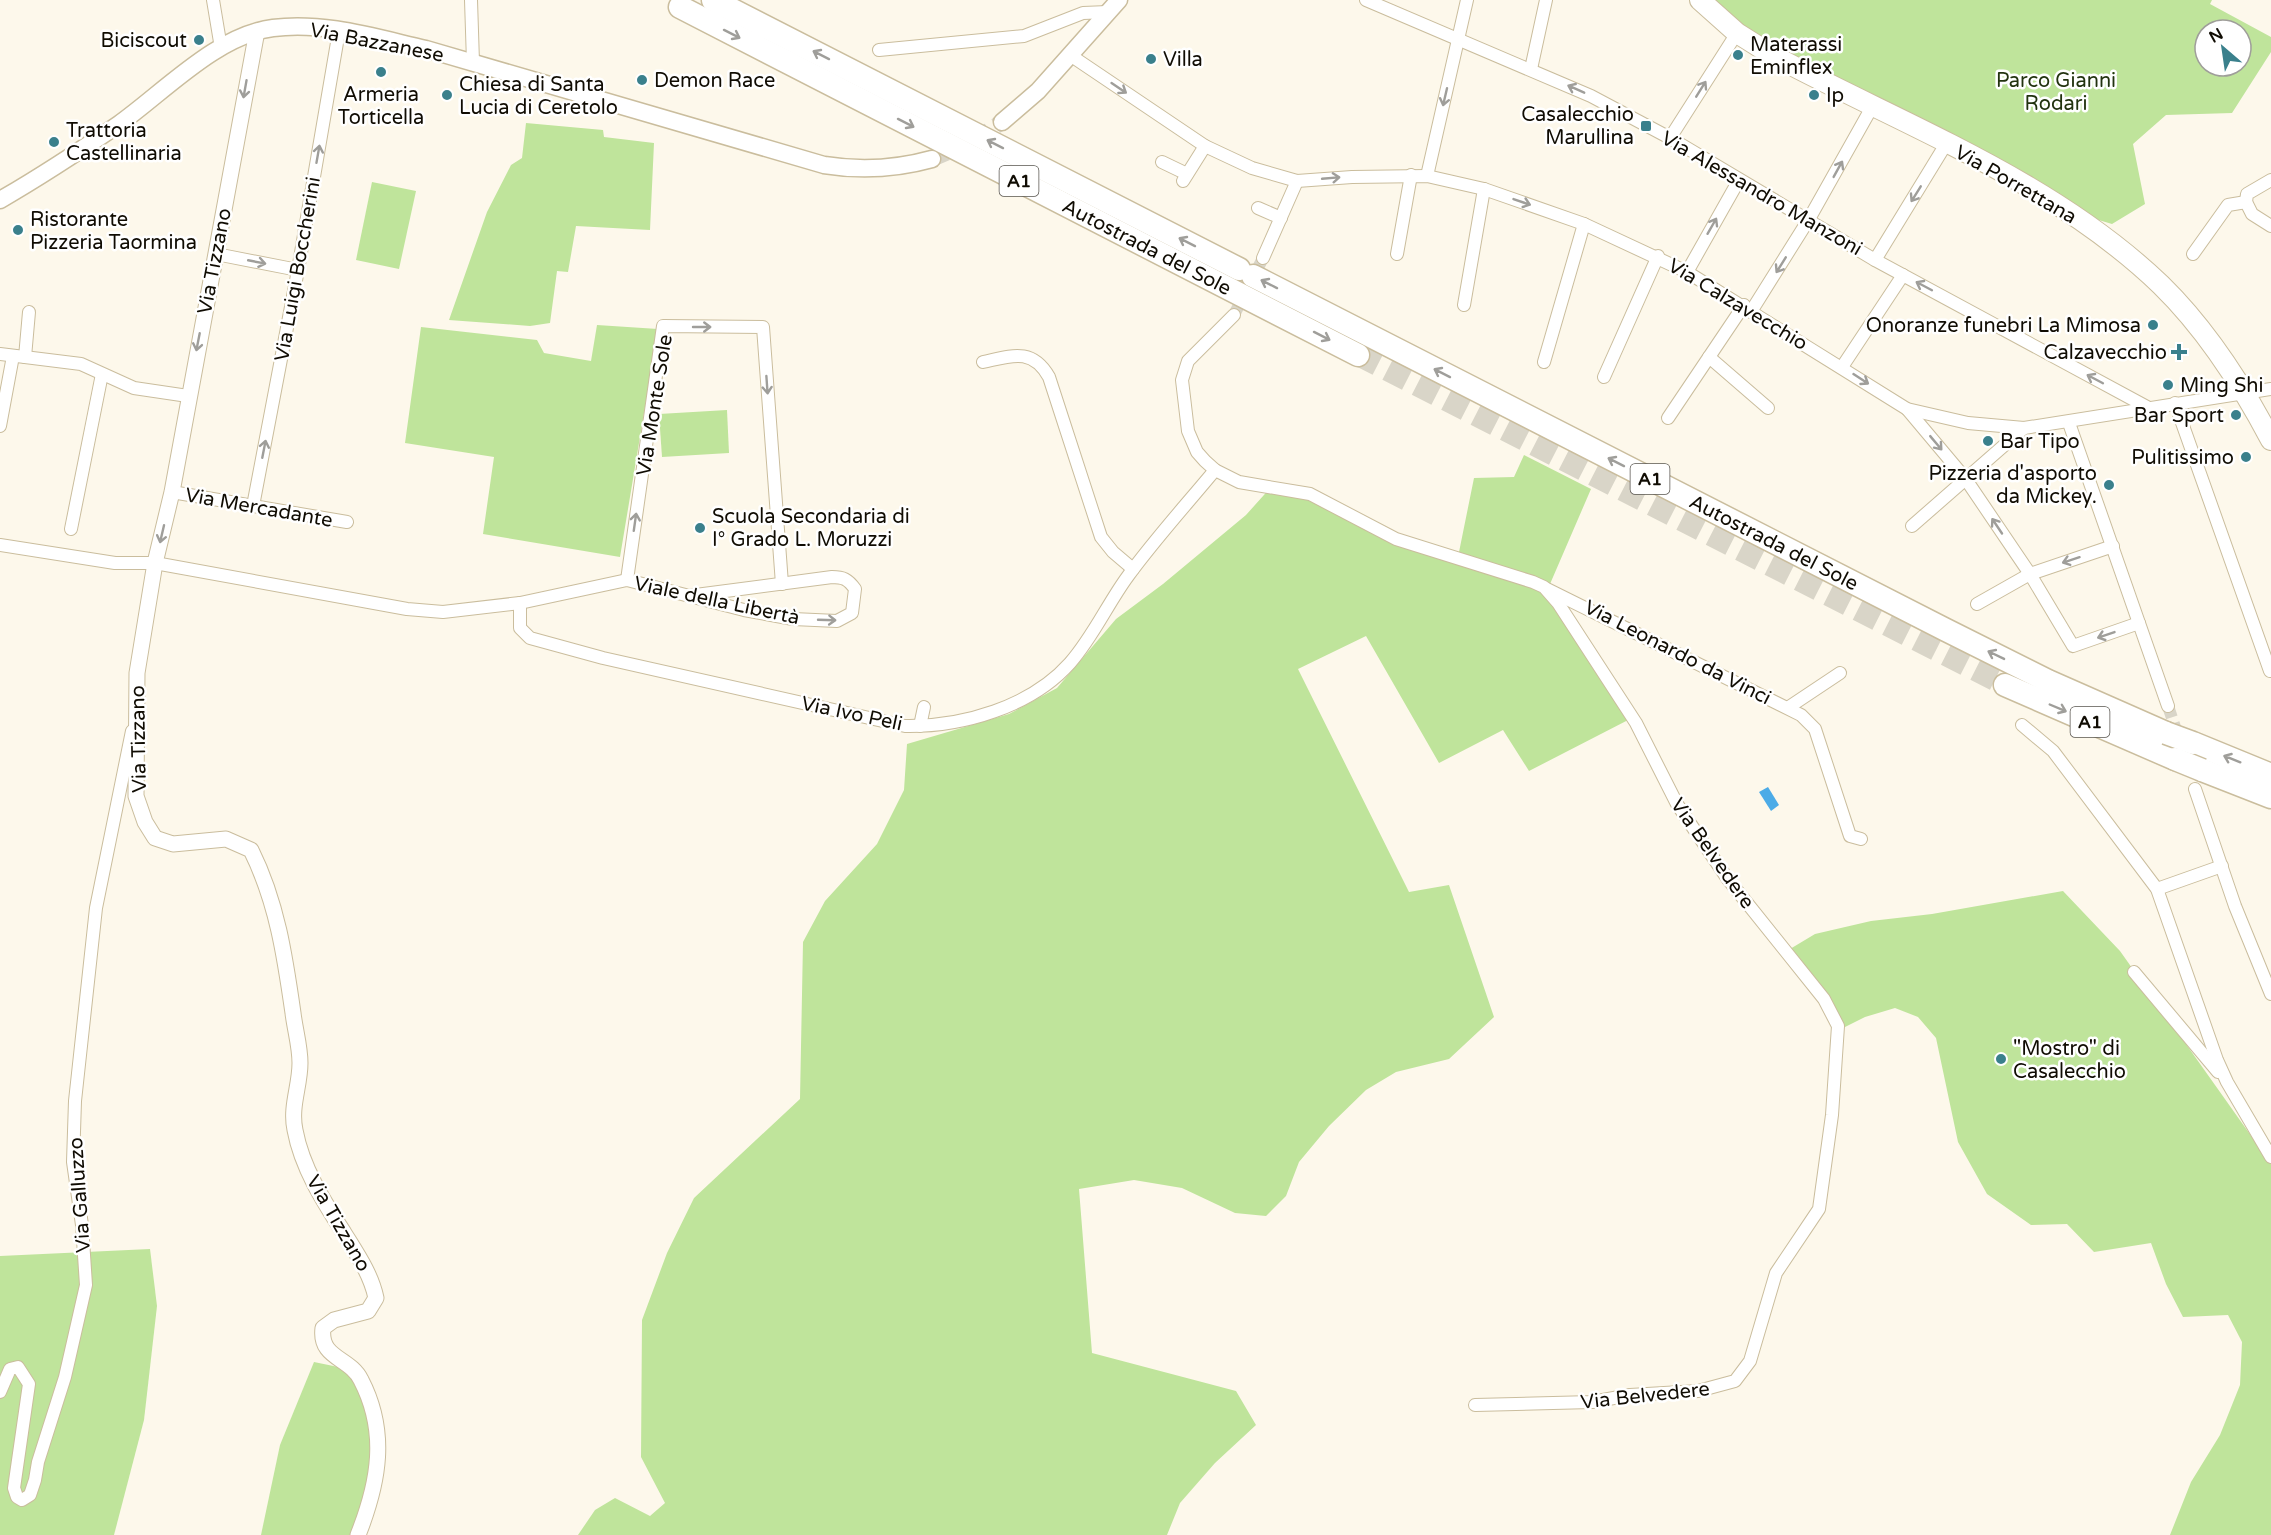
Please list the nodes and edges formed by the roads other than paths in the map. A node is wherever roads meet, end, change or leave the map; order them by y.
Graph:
1 (213, 0) edge
2 (471, 0) edge
3 (712, 0) edge
4 (1366, 0) edge
5 (1467, 0) edge
6 (1546, 0) edge
7 (1700, 0) edge
8 (1113, 6) edge
9 (681, 7) dead end
10 (257, 31) junction
11 (339, 31) junction
12 (1737, 33) junction
13 (1458, 40) junction
14 (221, 48) junction
15 (879, 50) dead end
16 (1070, 56) junction
17 (473, 62) junction
18 (1531, 69) junction
19 (1872, 107) junction
20 (1002, 122) tunnel mouth
21 (1670, 138) junction
22 (1946, 144) junction
23 (1205, 146) junction
24 (932, 159) tunnel mouth
25 (1162, 162) dead end
26 (1411, 175) junction
27 (1427, 176) junction
28 (1739, 180) junction
29 (2271, 180) edge
30 (1297, 181) junction
31 (1484, 189) junction
32 (0, 200) edge
33 (2246, 202) junction
34 (1258, 208) dead end
35 (1281, 218) junction
36 (1809, 219) junction
37 (1584, 224) junction
38 (2271, 226) edge
39 (216, 254) junction
40 (1397, 254) dead end
41 (2193, 254) dead end
42 (1658, 256) junction
43 (1875, 260) junction
44 (1252, 268) junction
45 (298, 270) junction
46 (1687, 272) junction
47 (1903, 275) junction
48 (1464, 304) dead end
49 (1748, 308) junction
50 (30, 312) dead end
51 (1234, 315) tunnel mouth
52 (763, 327) joint
53 (1358, 355) tunnel mouth
54 (13, 356) edge
55 (1709, 357) junction
56 (983, 362) dead end
57 (1544, 362) dead end
58 (1842, 367) junction
59 (102, 374) junction
60 (1604, 377) dead end
61 (2271, 389) edge
62 (2244, 393) junction
63 (188, 396) junction
64 (2175, 403) junction
65 (2147, 407) junction
66 (1768, 408) dead end
67 (1907, 409) junction
68 (1668, 418) dead end
69 (2069, 423) junction
70 (0, 426) edge
71 (2024, 428) junction
72 (2271, 440) edge
73 (1215, 470) junction
74 (1965, 478) junction
75 (172, 492) junction
76 (253, 506) junction
77 (347, 522) dead end
78 (1912, 526) dead end
79 (71, 530) dead end
80 (0, 545) edge
81 (2113, 546) junction
82 (155, 563) junction
83 (1133, 570) junction
84 (2030, 574) junction
85 (627, 580) junction
86 (782, 584) junction
87 (1544, 587) junction
88 (687, 596) junction
89 (520, 603) junction
90 (1977, 604) dead end
91 (2139, 623) junction
92 (2270, 671) edge
93 (1840, 673) dead end
94 (2005, 685) tunnel mouth
95 (2168, 706) tunnel mouth
96 (924, 707) dead end
97 (1789, 707) junction
98 (136, 709) junction
99 (2022, 725) dead end
100 (920, 726) junction
101 (2271, 775) edge
102 (2199, 780) junction
103 (2271, 798) edge
104 (1861, 840) dead end
105 (2222, 866) junction
106 (2157, 889) junction
107 (2134, 972) dead end
108 (2271, 994) edge
109 (2227, 1082) junction
110 (2271, 1157) edge
111 (0, 1392) edge
112 (1475, 1405) dead end
113 (358, 1535) edge

1 - 14 street
2 - 17 street
44 -> 3 highway, Autostrada del Sole / A1
4 - 13 street, Via Alessandro Manzoni
5 - 13 street
6 - 18 street
7 - 12 main road, Via Porrettana
8 - 15 street
8 - 16 main road
9 -> 53 highway, Autostrada del Sole / A1
10 - 11 main road, Via Bazzanese
10 - 14 main road, Via Bazzanese
10 -> 39 street, Via Tizzano
11 - 17 main road, Via Bazzanese
45 -> 11 street, Via Luigi Boccherini
12 - 19 main road, Via Porrettana
21 -> 12 street
13 - 18 street, Via Alessandro Manzoni
13 -> 27 street
14 - 32 main road, Via Bazzanese
16 - 20 main road
16 -> 23 street, Via Calzavecchio
17 - 24 main road, Via Bazzanese
21 -> 18 street, Via Alessandro Manzoni
19 - 22 main road, Via Porrettana
36 -> 19 street
21 - 28 street, Via Alessandro Manzoni
22 -> 43 street
22 - 62 main road, Via Porrettana
23 - 25 street
23 - 30 street, Via Calzavecchio
26 - 27 street, Via Calzavecchio
30 -> 26 street, Via Calzavecchio
26 - 40 street
27 - 31 street, Via Calzavecchio
28 - 36 street, Via Alessandro Manzoni
46 -> 28 street
29 - 33 street
30 - 35 street
31 -> 37 street, Via Calzavecchio
31 - 48 street
33 - 38 street
33 - 41 street
34 - 35 street
35 - 44 street
36 - 43 street, Via Alessandro Manzoni
36 -> 49 street
37 - 42 street, Via Calzavecchio
37 - 57 street
39 -> 45 street
39 -> 63 street, Via Tizzano
42 - 46 street, Via Calzavecchio
42 - 60 street
43 - 47 street, Via Alessandro Manzoni
101 -> 44 highway, Autostrada del Sole / A1, bridge
76 -> 45 street, Via Luigi Boccherini
46 - 49 street, Via Calzavecchio
47 - 58 street
65 -> 47 street, Via Alessandro Manzoni
49 - 55 street
49 - 58 street, Via Calzavecchio
50 - 54 street
51 - 73 street, Via Belvedere
85 -> 52 street, Via Monte Sole
52 -> 86 street, Viale della Libertà
54 - 59 street
54 - 70 street
55 - 66 street
55 - 68 street
56 - 83 street
58 -> 67 street, Via Calzavecchio
59 - 63 street
59 - 79 street
61 - 62 street, Via Calzavecchio
62 - 64 street, Via Calzavecchio
62 - 72 main road, Via Porrettana
63 - 75 street, Via Tizzano
64 - 65 street, Via Calzavecchio
64 - 92 street
65 - 69 street, Via Calzavecchio
67 - 71 street, Via Calzavecchio
67 -> 74 street
69 - 71 street, Via Calzavecchio
69 - 81 street
71 - 74 street
73 - 83 street, Via Ivo Peli
73 - 87 street, Via Belvedere
74 - 78 street
84 -> 74 street
75 - 76 street, Via Mercadante
75 -> 82 street, Via Tizzano
76 - 77 street, Via Mercadante
80 - 82 street, Viale della Libertà
81 -> 84 street
81 - 91 street
82 - 89 street, Viale della Libertà
82 - 98 street, Via Tizzano
83 - 100 street, Via Ivo Peli
84 - 90 street
91 -> 84 street
85 - 88 street, Viale della Libertà
85 - 89 street, Viale della Libertà
86 - 88 street
88 -> 86 street, Viale della Libertà
87 - 97 street, Via Leonardo da Vinci
87 - 112 street, Via Belvedere
89 - 100 street, Via Ivo Peli
91 - 95 street
93 - 97 street, Via Leonardo da Vinci
94 -> 102 highway, A1, bridge
96 - 100 street
97 - 104 street
98 - 111 street, Via Galluzzo
98 - 113 street, Via Tizzano
99 - 106 street
102 - 103 highway, A1
102 - 105 street
105 - 106 street
105 - 108 street
106 - 109 street
107 - 109 street
109 - 110 street

